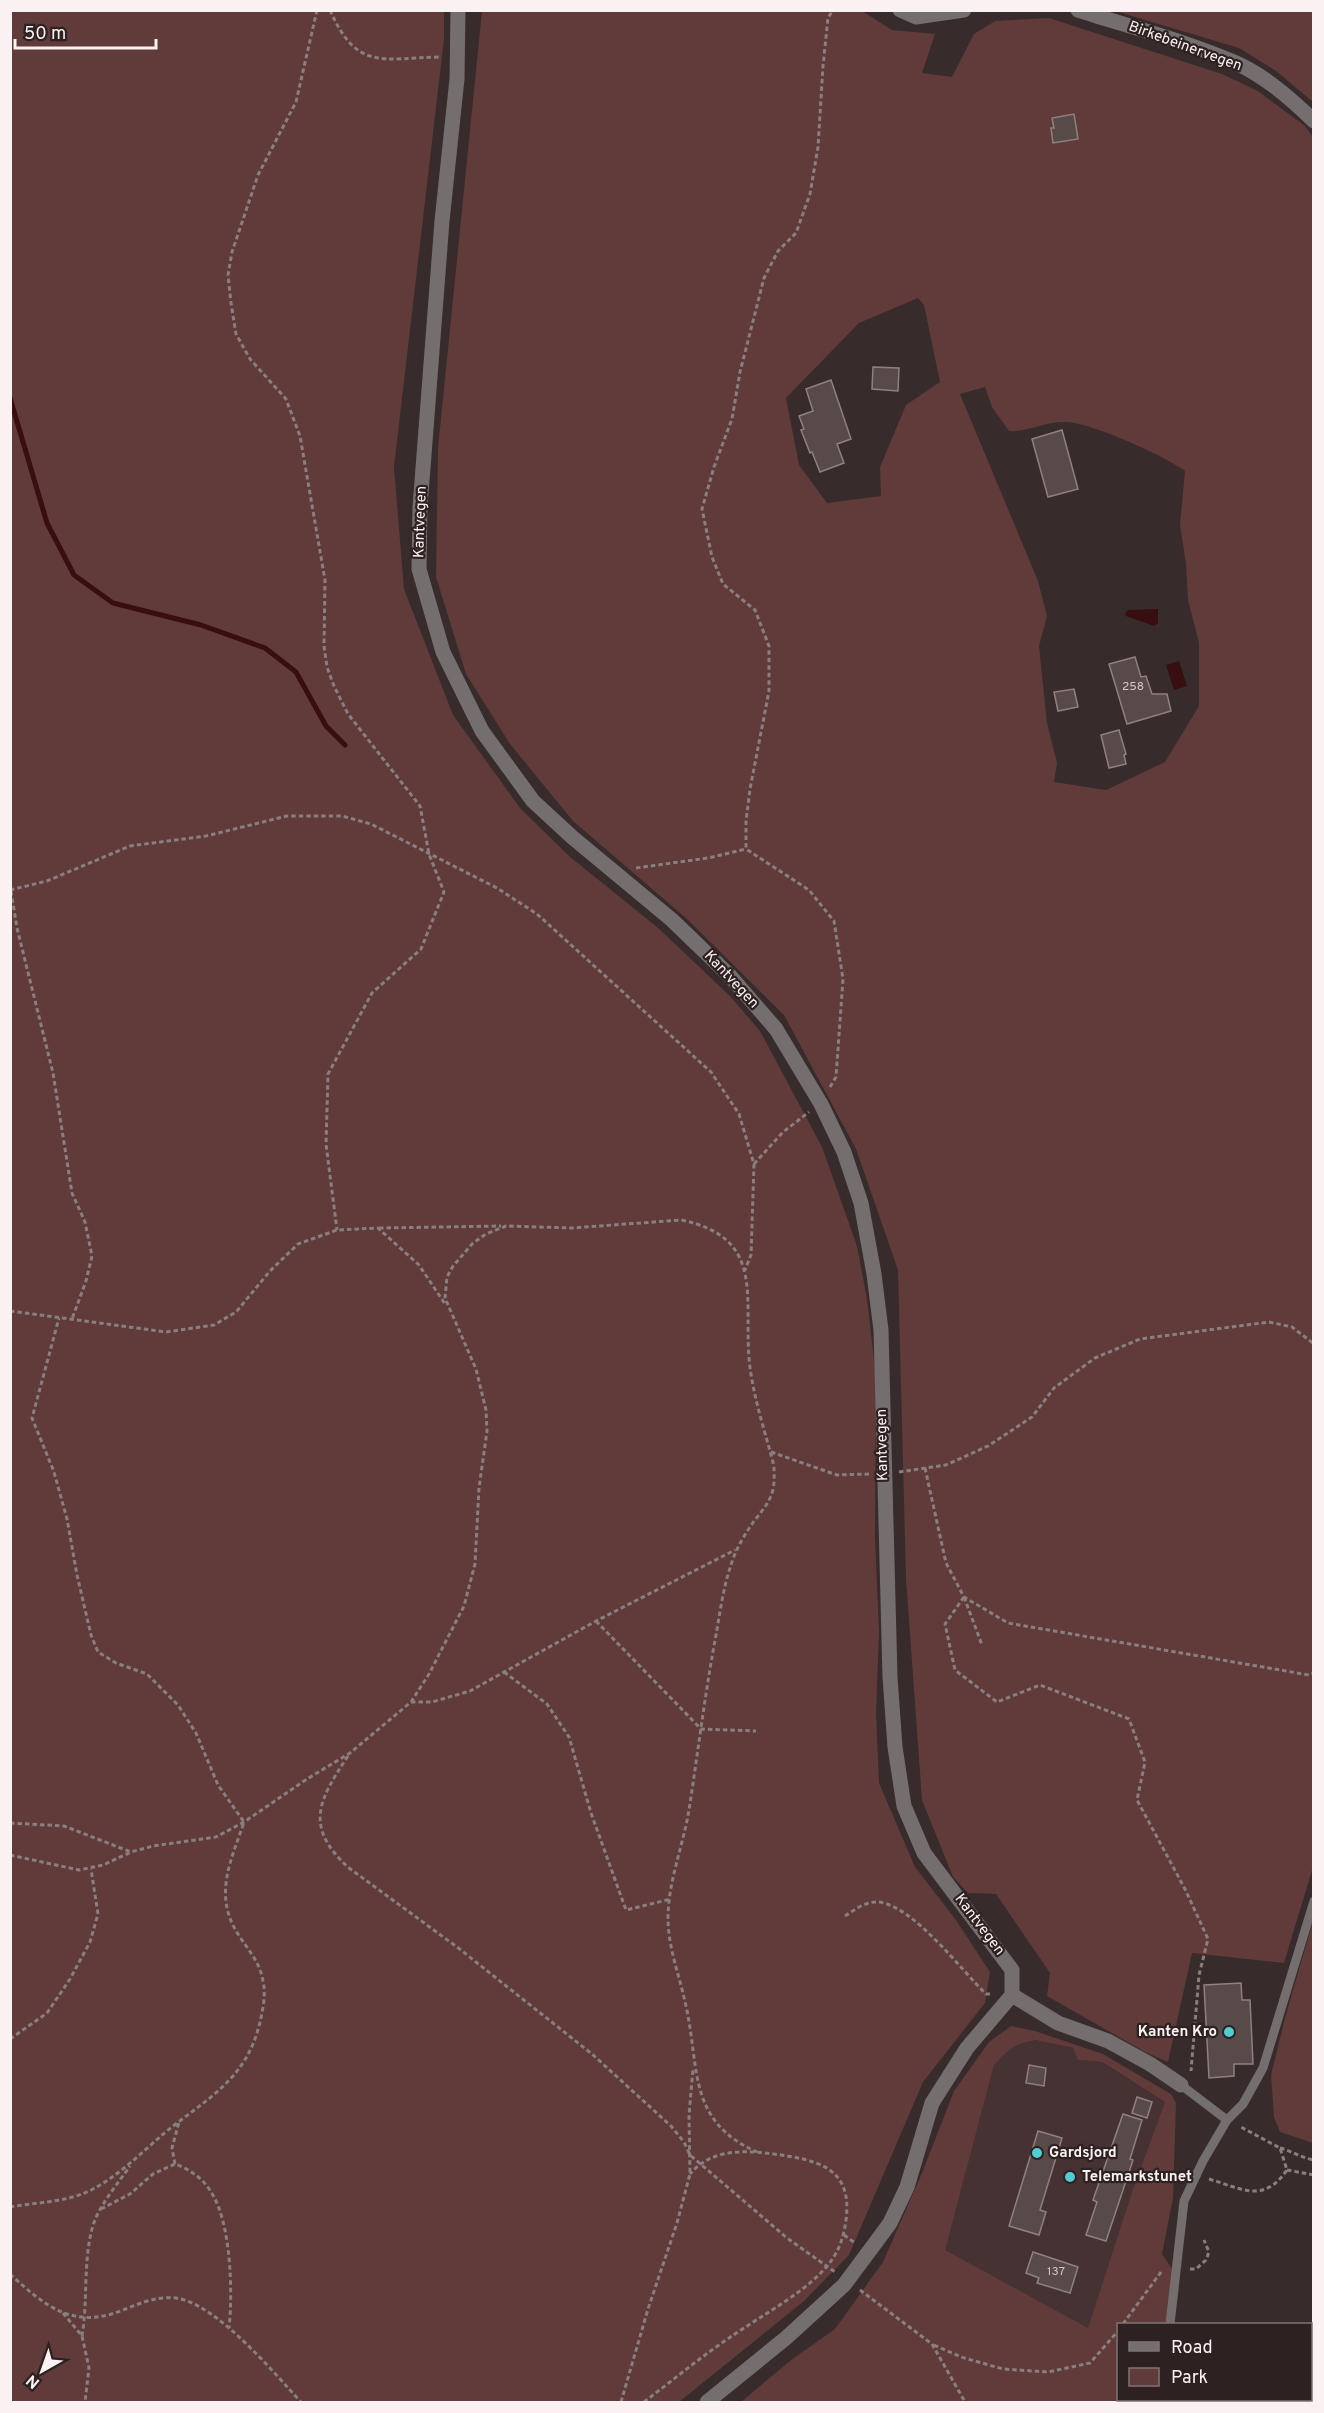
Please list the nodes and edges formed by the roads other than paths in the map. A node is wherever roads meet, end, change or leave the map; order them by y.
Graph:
1 (458, 10) edge
2 (900, 10) edge
3 (964, 10) edge
4 (1078, 10) edge
5 (1314, 121) edge
6 (1314, 1901) edge
7 (1012, 1995) junction
8 (1185, 2088) joint
9 (1227, 2120) junction
10 (1170, 2323) edge
11 (707, 2403) edge

1 - 7 street, Kantvegen
2 - 3 street
4 - 5 street, Birkebeinervegen
6 - 9 lane
7 - 8 street
7 - 11 street
8 - 9 lane
9 - 10 lane

